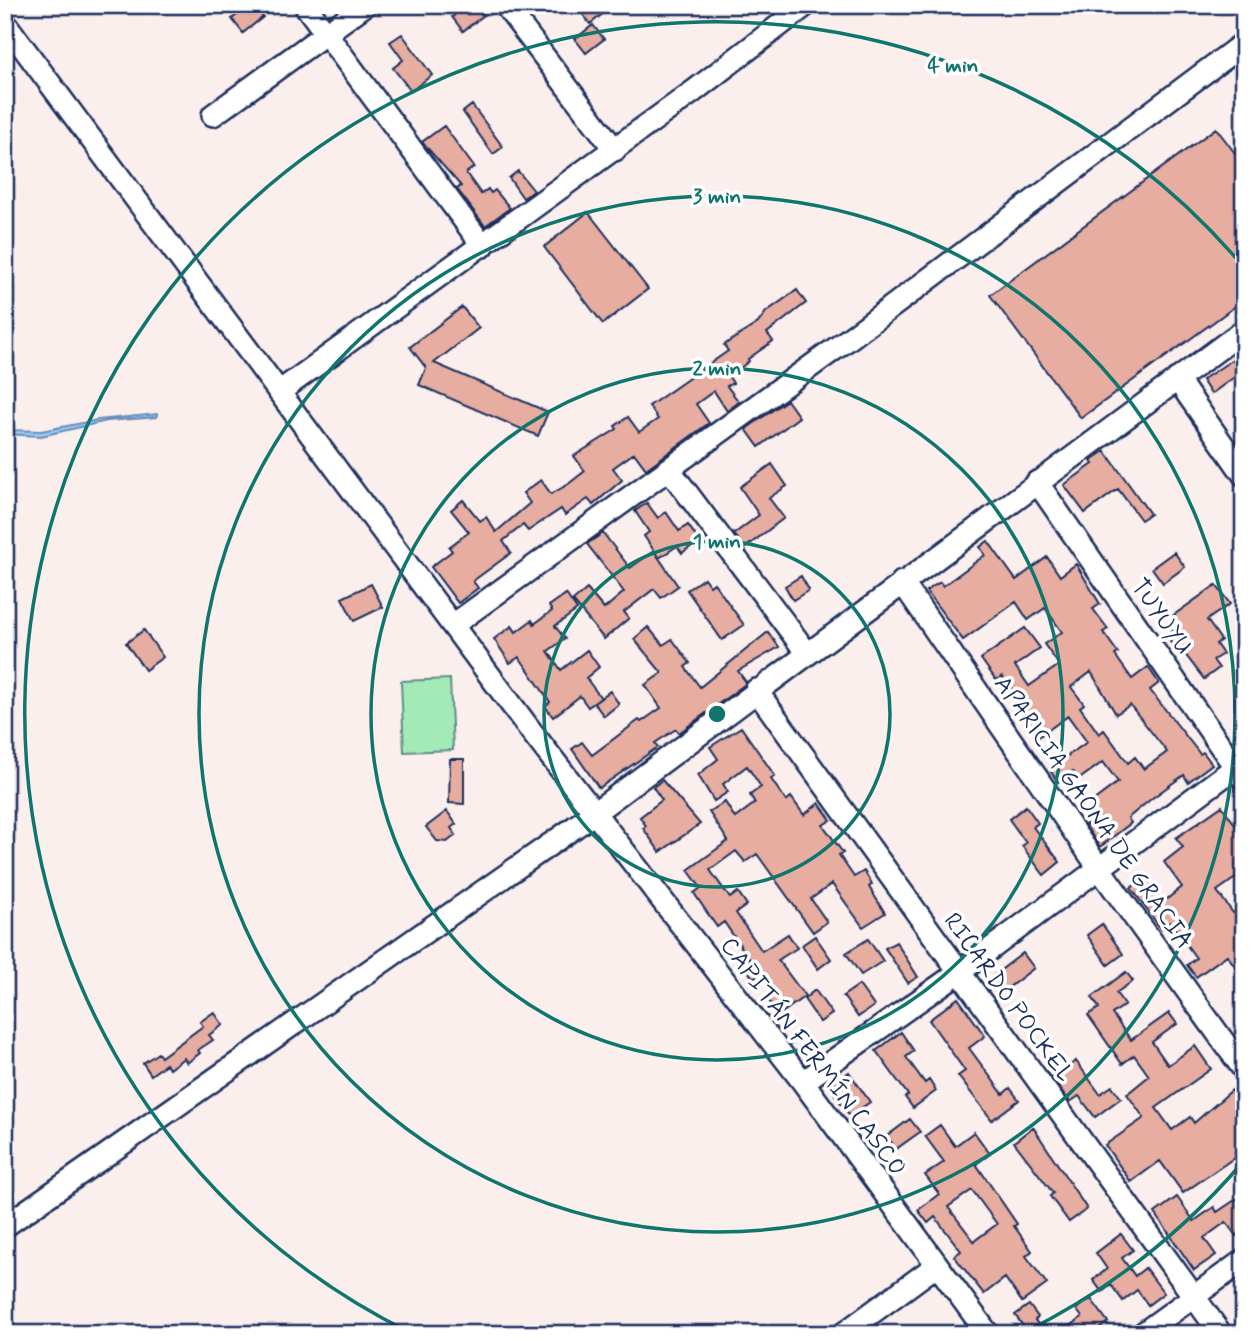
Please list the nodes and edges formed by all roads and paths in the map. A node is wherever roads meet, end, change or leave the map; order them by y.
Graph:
1 (305, 5) edge
2 (365, 5) edge
3 (505, 5) edge
4 (806, 5) edge
5 (5, 23) edge
6 (326, 33) junction
7 (1244, 43) edge
8 (213, 115) dead end
9 (615, 150) junction
10 (483, 246) junction
11 (1244, 330) edge
12 (1177, 379) junction
13 (279, 392) junction
14 (669, 468) junction
15 (1244, 475) edge
16 (1037, 482) junction
17 (902, 582) junction
18 (453, 625) junction
19 (807, 653) junction
20 (756, 690) junction
21 (1241, 769) edge
22 (594, 813) junction
23 (1099, 868) junction
24 (958, 973) junction
25 (1244, 1070) edge
26 (803, 1082) junction
27 (5, 1226) edge
28 (1244, 1260) edge
29 (937, 1265) junction
30 (1195, 1296) junction
31 (843, 1334) edge
32 (988, 1334) edge
33 (1142, 1334) edge
34 (1222, 1334) edge

1 - 6 street
2 - 6 street
3 - 9 street
4 - 9 street
5 - 13 street, CAPITÁN FERMÍN CASCO
6 - 8 street
6 - 10 street
7 - 14 street
9 - 10 street
10 - 13 street
11 - 12 street
12 - 15 street
12 - 16 street
13 - 18 street, CAPITÁN FERMÍN CASCO
14 - 18 street
14 - 19 street
16 - 17 street
16 - 21 street, TUYUYU
17 - 19 street
17 - 23 street, APARICIA GAONA DE GRACIA
18 - 22 street, CAPITÁN FERMÍN CASCO
19 - 20 street
20 - 22 street
20 - 24 street, RICARDO POCKEL
21 - 23 street
22 - 26 street, CAPITÁN FERMÍN CASCO
22 - 27 street
23 - 24 street
23 - 25 street, APARICIA GAONA DE GRACIA
24 - 26 street
24 - 30 street, RICARDO POCKEL
26 - 29 street, CAPITÁN FERMÍN CASCO
28 - 30 street
29 - 31 street
29 - 32 street, CAPITÁN FERMÍN CASCO
30 - 33 street
30 - 34 street, RICARDO POCKEL

